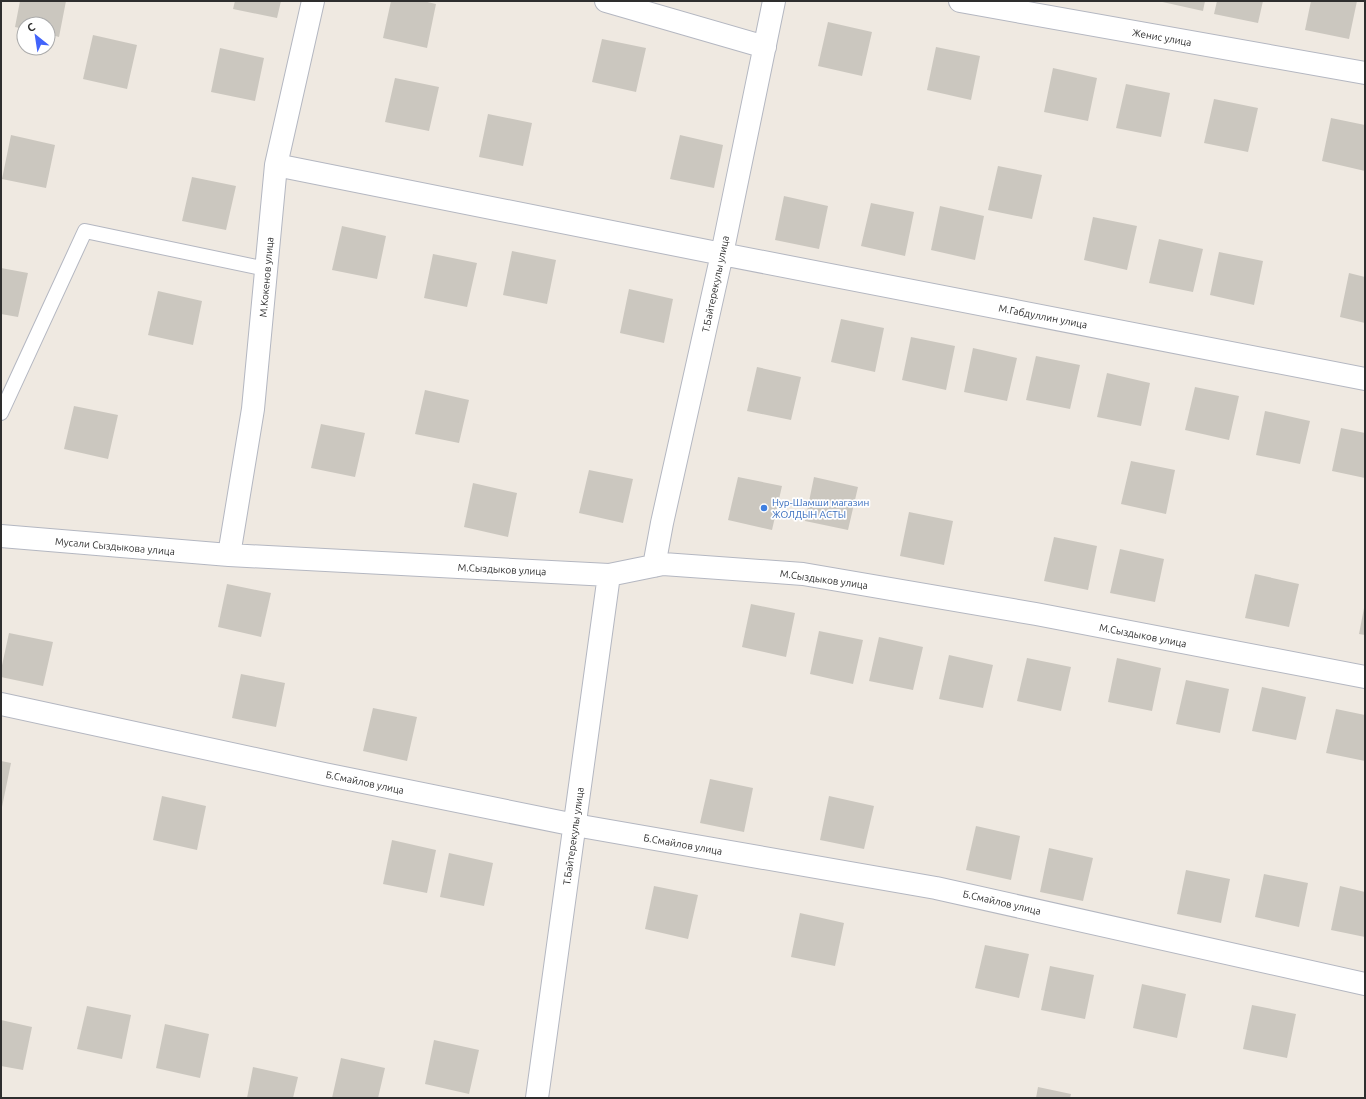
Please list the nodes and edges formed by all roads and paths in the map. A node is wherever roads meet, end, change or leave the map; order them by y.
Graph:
1 (313, 1) edge
2 (606, 1) edge
3 (774, 1) edge
4 (960, 1) edge
5 (764, 47) junction
6 (1365, 74) edge
7 (276, 165) junction
8 (722, 254) junction
9 (266, 269) junction
10 (1365, 379) edge
11 (1, 413) edge
12 (1, 536) edge
13 (229, 555) junction
14 (654, 566) junction
15 (609, 575) junction
16 (1365, 677) edge
17 (1, 704) edge
18 (575, 825) junction
19 (1365, 984) edge
20 (537, 1098) edge

1 - 7 street, М.Кокенов улица
2 - 5 street
3 - 5 street, Т.Байтерекулы улица
4 - 6 street, Женис улица
5 - 8 street, Т.Байтерекулы улица
7 - 8 street, М.Габдуллин улица
7 - 9 street, М.Кокенов улица
8 - 10 street, М.Габдуллин улица
8 - 14 street, Т.Байтерекулы улица
9 - 11 lane
9 - 13 street, М.Кокенов улица
12 - 13 street, Мусали Сыздыкова улица
13 - 15 street, М.Сыздыков улица
14 - 15 street, М.Сыздыков улица
14 - 16 street, М.Сыздыков улица
15 - 18 street, Т.Байтерекулы улица
17 - 18 street, Б.Смайлов улица
18 - 19 street, Б.Смайлов улица
18 - 20 street, Т.Байтерекулы улица

